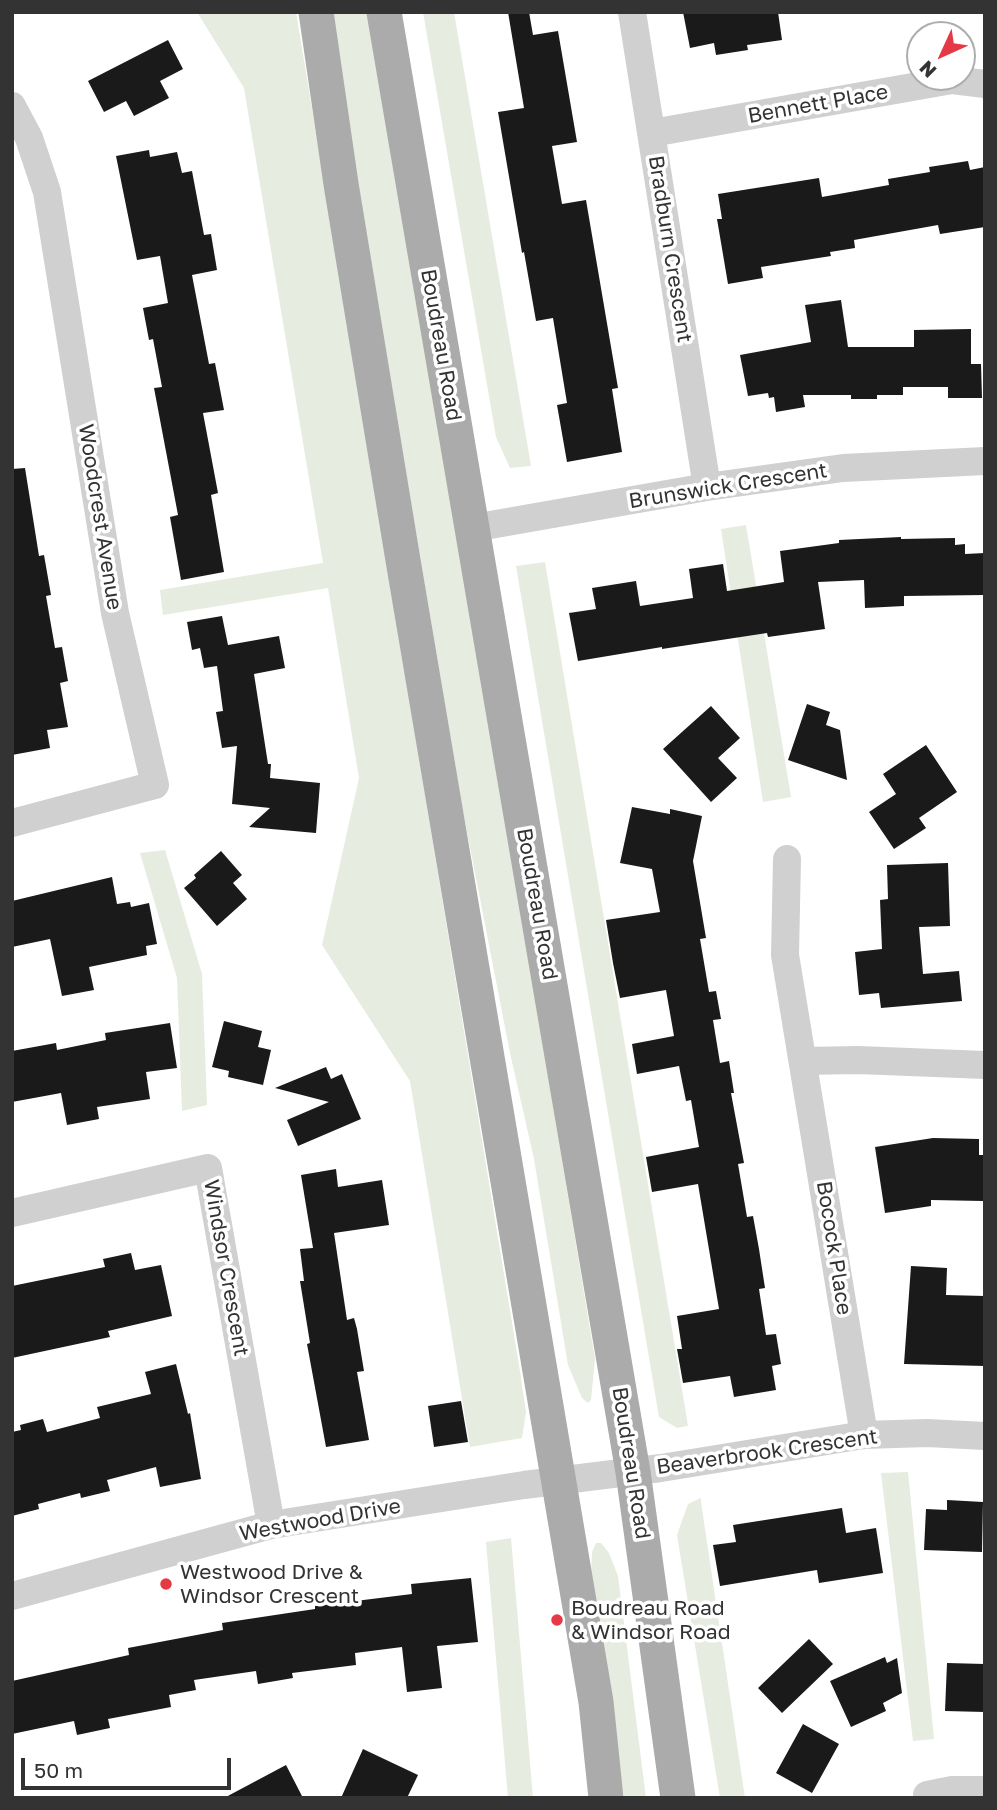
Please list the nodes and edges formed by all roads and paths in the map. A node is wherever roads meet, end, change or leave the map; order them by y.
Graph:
1 (316, 12) edge
2 (384, 12) edge
3 (632, 12) edge
4 (985, 84) edge
5 (12, 106) edge
6 (652, 133) junction
7 (985, 461) edge
8 (707, 487) junction
9 (473, 528) junction
10 (12, 822) edge
11 (787, 859) dead end
12 (803, 1060) junction
13 (985, 1065) edge
14 (12, 1213) edge
15 (864, 1435) junction
16 (985, 1436) edge
17 (634, 1472) junction
18 (557, 1481) junction
19 (271, 1525) junction
20 (12, 1596) edge
21 (985, 1790) edge
22 (606, 1798) edge
23 (678, 1798) edge
24 (928, 1798) edge

1 - 18 main road
2 - 9 main road, Boudreau Road
3 - 6 street, Bradburn Crescent
4 - 6 street, Bennett Place
5 - 10 street, Woodcrest Avenue
6 - 8 street, Bradburn Crescent
7 - 8 street, Brunswick Crescent
8 - 9 street, Brunswick Crescent
9 - 17 main road, Boudreau Road
11 - 12 street, Bocock Place
12 - 13 street
12 - 15 street, Bocock Place
14 - 19 street, Windsor Crescent
15 - 16 street, Beaverbrook Crescent
15 - 17 street, Beaverbrook Crescent
17 - 18 street, Westwood Drive
17 - 23 main road, Boudreau Road
18 - 19 street, Westwood Drive
18 - 22 main road
19 - 20 street, Westwood Drive
21 - 24 street

